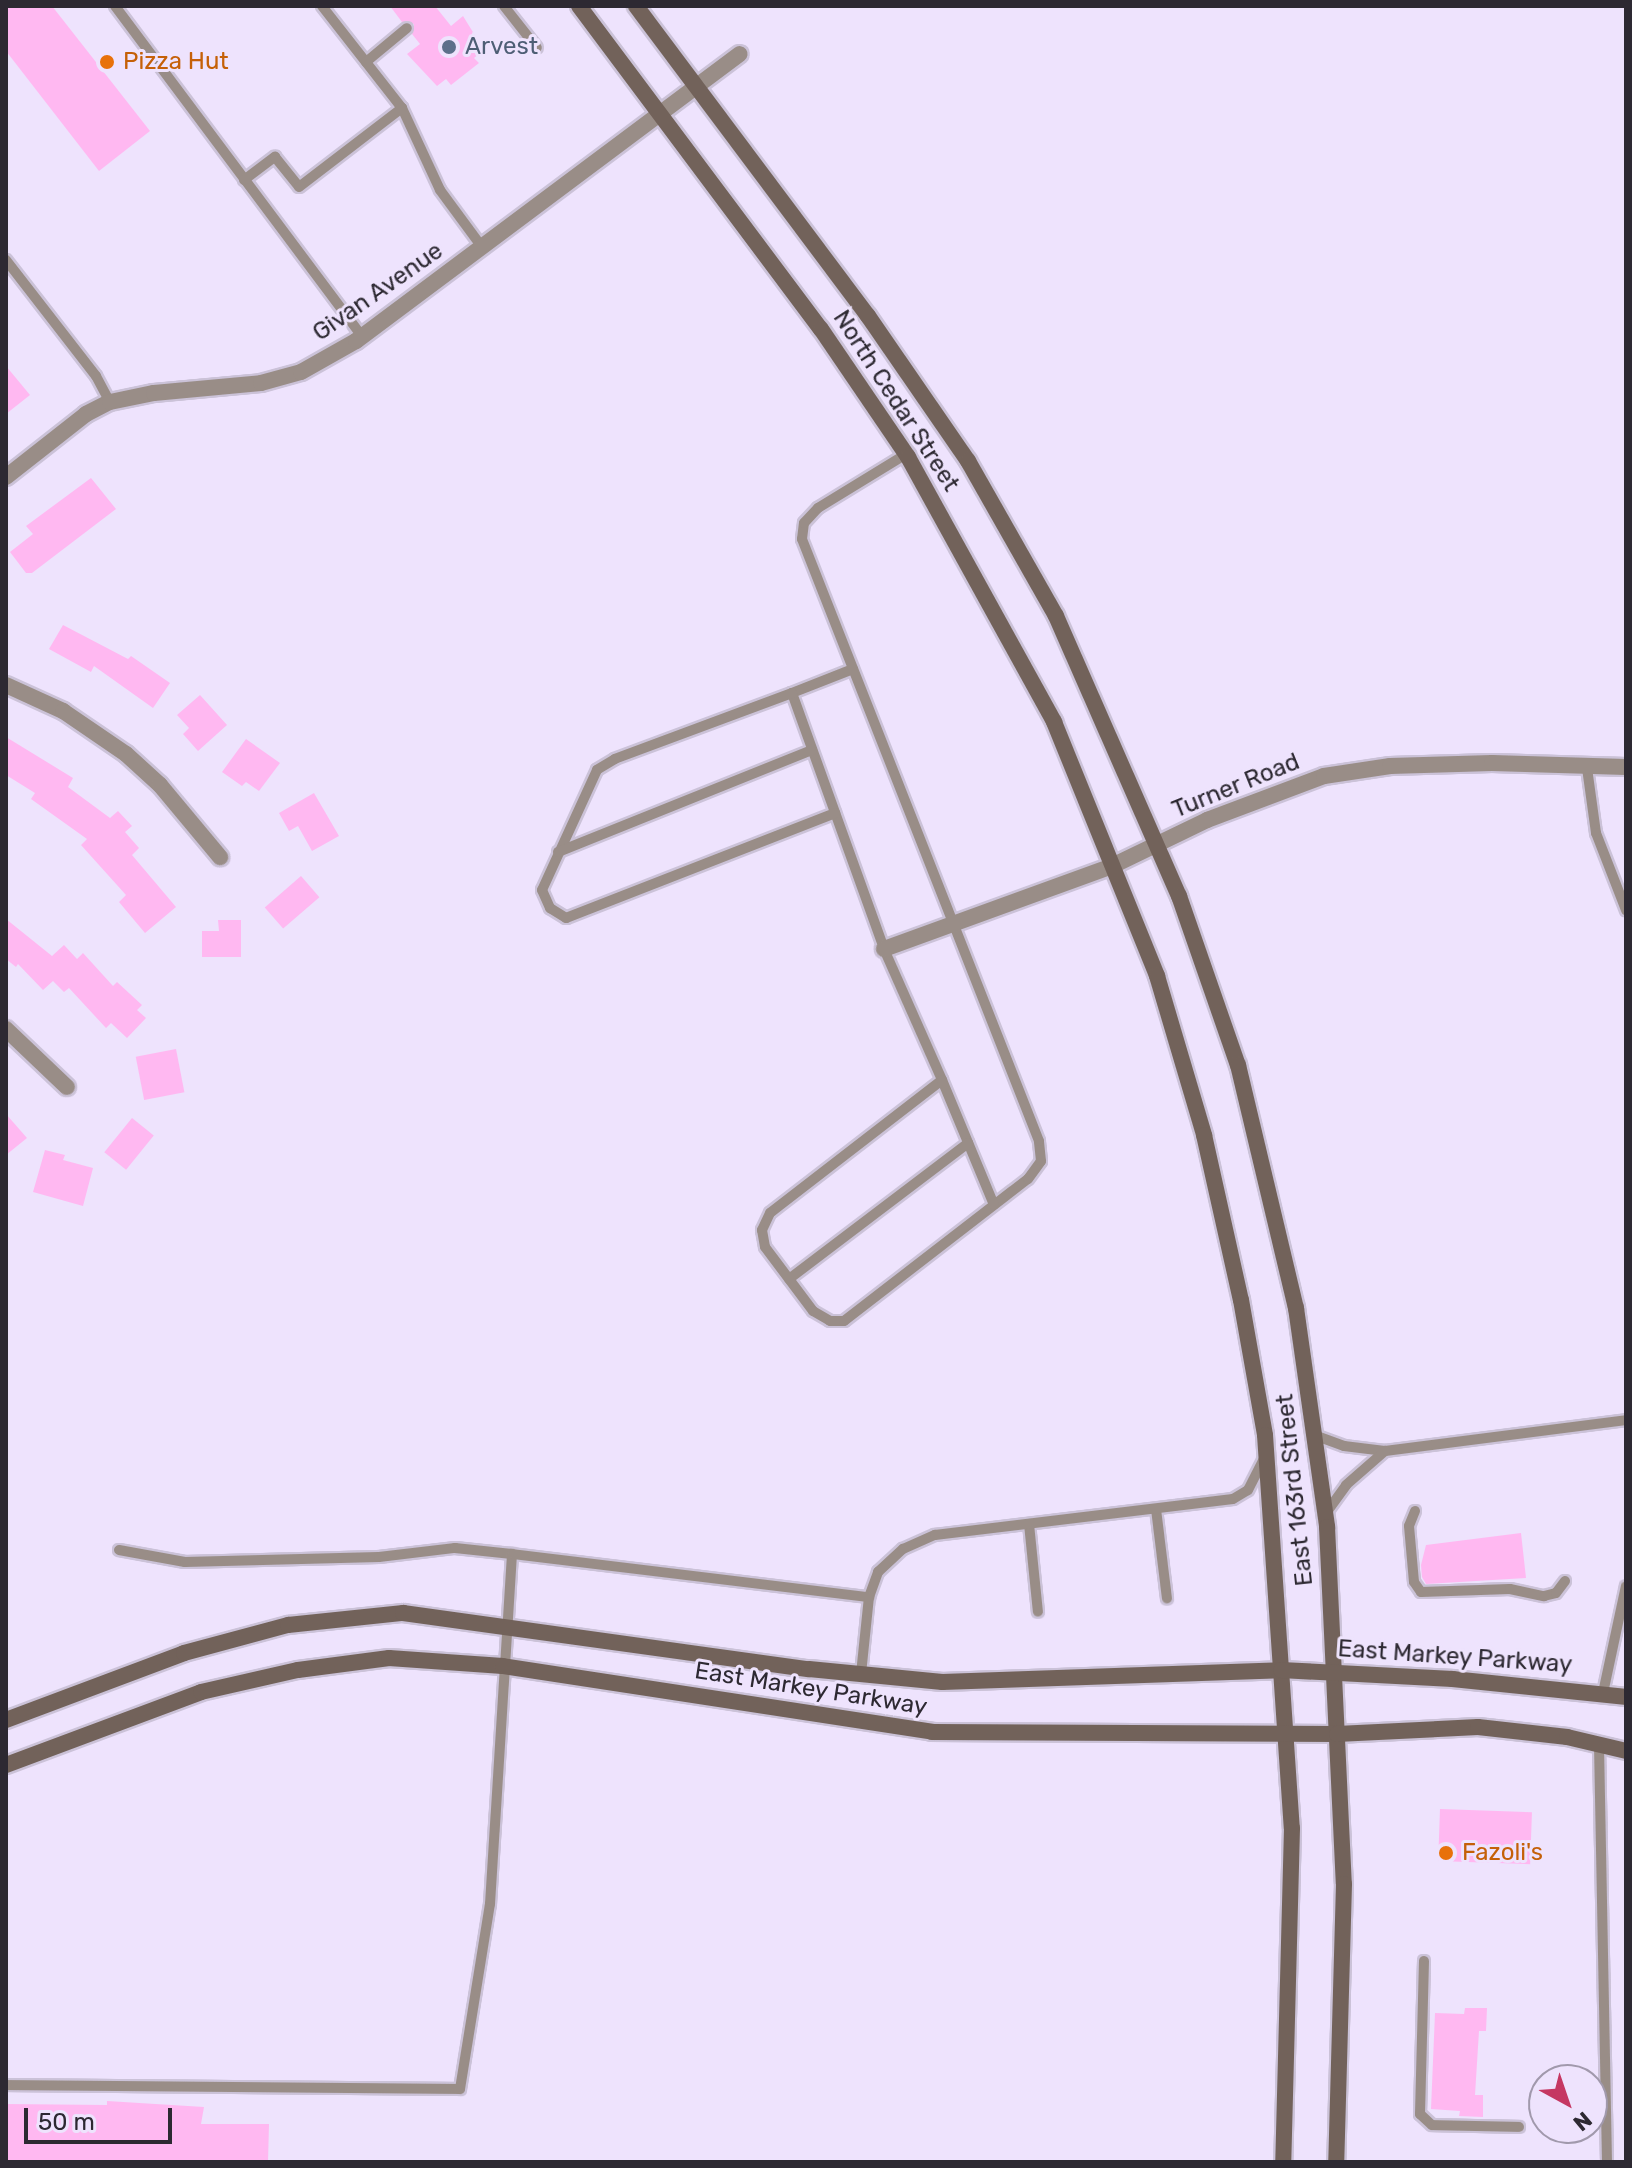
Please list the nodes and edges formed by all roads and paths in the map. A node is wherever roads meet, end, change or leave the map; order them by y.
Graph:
1 (115, 6) edge
2 (322, 6) edge
3 (504, 6) edge
4 (579, 6) edge
5 (636, 6) edge
6 (407, 28) dead end
7 (537, 48) dead end
8 (739, 54) dead end
9 (366, 62) junction
10 (698, 85) junction
11 (402, 108) junction
12 (661, 113) junction
13 (244, 180) junction
14 (482, 247) junction
15 (6, 260) edge
16 (362, 336) junction
17 (110, 402) junction
18 (906, 454) junction
19 (6, 477) edge
20 (853, 669) junction
21 (6, 685) edge
22 (792, 693) junction
23 (812, 750) junction
24 (1626, 767) edge
25 (1587, 768) junction
26 (835, 813) junction
27 (1155, 840) junction
28 (558, 852) junction
29 (220, 857) dead end
30 (1111, 863) junction
31 (1626, 910) edge
32 (953, 924) junction
33 (884, 949) junction
34 (6, 1029) edge
35 (942, 1080) junction
36 (67, 1087) dead end
37 (968, 1143) junction
38 (994, 1205) junction
39 (789, 1279) junction
40 (1626, 1420) edge
41 (1314, 1435) junction
42 (1385, 1451) junction
43 (1266, 1454) junction
44 (1156, 1509) junction
45 (1415, 1511) dead end
46 (1325, 1515) junction
47 (1029, 1524) junction
48 (119, 1550) dead end
49 (512, 1554) junction
50 (1565, 1581) dead end
51 (1626, 1586) edge
52 (869, 1597) junction
53 (1167, 1598) dead end
54 (1038, 1612) dead end
55 (505, 1629) junction
56 (503, 1666) junction
57 (1281, 1670) junction
58 (1334, 1671) junction
59 (861, 1674) junction
60 (1603, 1693) junction
61 (1626, 1697) edge
62 (6, 1720) edge
63 (1286, 1734) junction
64 (1337, 1734) junction
65 (1599, 1745) junction
66 (1626, 1751) edge
67 (6, 1765) edge
68 (1424, 1961) dead end
69 (6, 2085) edge
70 (1519, 2127) dead end
71 (1283, 2162) edge
72 (1336, 2162) edge
73 (1607, 2162) edge

1 - 13 lane
2 - 9 lane
3 - 7 lane
4 - 12 main road, North Cedar Street
5 - 10 main road, North Cedar Street
6 - 9 lane
8 - 10 street, Givan Avenue
9 - 11 lane
10 - 12 street, Givan Avenue
10 - 27 main road, North Cedar Street
11 - 13 lane
11 - 14 lane
12 - 14 street, Givan Avenue
12 - 18 main road, North Cedar Street
13 - 16 lane
14 - 16 street, Givan Avenue
15 - 17 lane
16 - 17 street, Givan Avenue
17 - 19 street, Givan Avenue
18 - 20 lane
18 - 30 main road, North Cedar Street
20 - 22 lane
20 - 32 lane
21 - 29 street
22 - 23 lane
22 - 28 lane
23 - 26 lane
23 - 28 lane
24 - 25 street, Turner Road
25 - 27 street, Turner Road
25 - 31 lane
26 - 28 lane
26 - 33 lane
27 - 30 street, Turner Road
27 - 41 main road, East 163rd Street
30 - 32 street, Turner Road
30 - 43 main road, East 163rd Street
32 - 33 street, Turner Road
32 - 38 lane
33 - 35 lane
34 - 36 street
35 - 37 lane
35 - 39 lane
37 - 38 lane
37 - 39 lane
38 - 39 lane
40 - 42 lane
41 - 42 lane
41 - 46 main road, East 163rd Street
42 - 46 lane
43 - 44 lane
43 - 57 main road, East 163rd Street
44 - 47 lane
44 - 53 lane
45 - 50 lane
46 - 58 main road, East 163rd Street
47 - 52 lane
47 - 54 lane
48 - 49 lane
49 - 52 lane
49 - 55 lane
51 - 60 lane
52 - 59 lane
55 - 56 lane
55 - 59 main road, East Markey Parkway
55 - 62 main road, East Markey Parkway
56 - 63 main road, East Markey Parkway
56 - 67 main road, East Markey Parkway
56 - 69 lane
57 - 58 main road, East Markey Parkway
57 - 59 main road, East Markey Parkway
57 - 63 main road, East 163rd Street
58 - 60 main road, East Markey Parkway
58 - 64 main road, East 163rd Street
60 - 61 main road, East Markey Parkway
63 - 64 main road, East Markey Parkway
63 - 71 main road, East 163rd Street
64 - 65 main road, East Markey Parkway
64 - 72 main road, East 163rd Street
65 - 66 main road, East Markey Parkway
65 - 73 lane
68 - 70 lane

